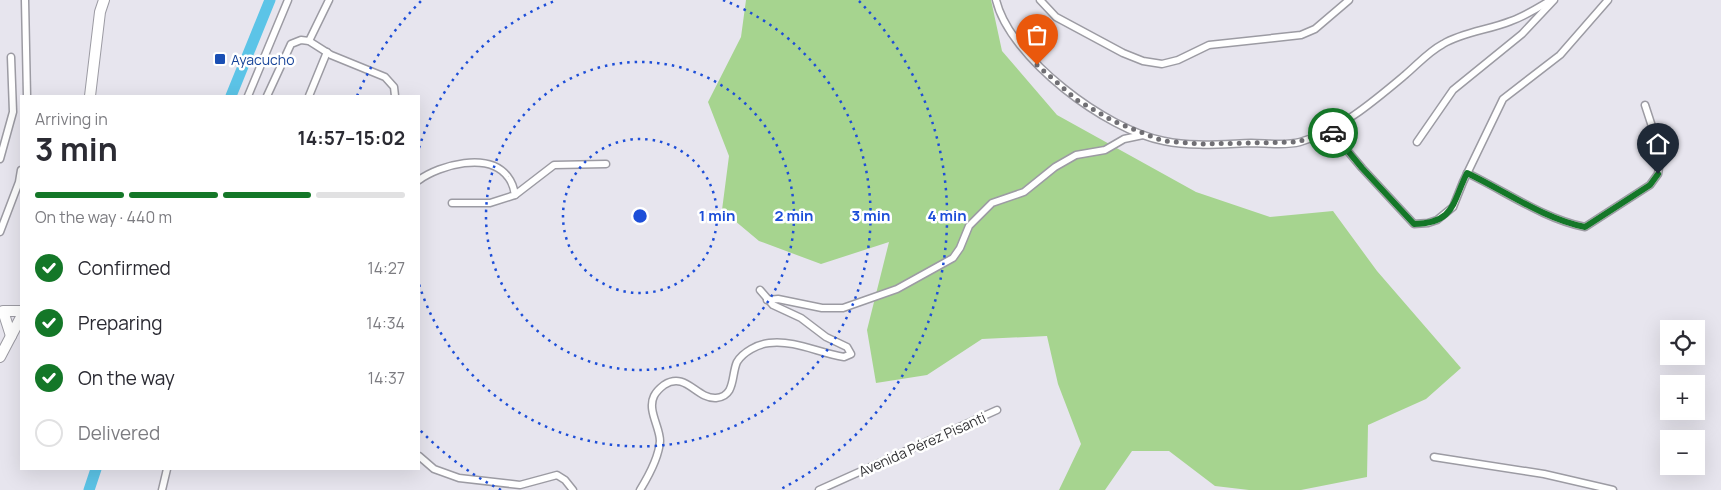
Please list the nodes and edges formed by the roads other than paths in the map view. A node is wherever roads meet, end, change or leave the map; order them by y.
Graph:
1 (26, 0) edge
2 (104, 0) edge
3 (288, 0) edge
4 (329, 0) edge
5 (996, 0) edge
6 (1040, 0) edge
7 (1349, 0) edge
8 (1552, 0) edge
9 (1608, 0) edge
10 (309, 41) junction
11 (327, 52) junction
12 (12, 57) dead end
13 (27, 95) edge
14 (90, 95) edge
15 (248, 95) edge
16 (267, 95) edge
17 (309, 95) edge
18 (395, 95) edge
19 (1645, 105) dead end
20 (1330, 130) junction
21 (1143, 135) junction
22 (1417, 142) dead end
23 (0, 159) edge
24 (606, 164) dead end
25 (1467, 173) junction
26 (20, 176) edge
27 (420, 179) edge
28 (516, 195) junction
29 (452, 203) dead end
30 (0, 232) edge
31 (760, 290) dead end
32 (767, 300) junction
33 (1, 309) edge
34 (20, 311) edge
35 (20, 320) edge
36 (11, 336) junction
37 (0, 358) edge
38 (997, 410) dead end
39 (420, 457) edge
40 (1434, 457) dead end
41 (167, 470) edge
42 (162, 490) edge
43 (572, 490) edge
44 (640, 490) edge
45 (820, 490) edge
46 (1613, 490) edge

1 - 13 street
2 - 14 main road
3 - 15 street
4 - 10 street
5 - 21 street
6 - 7 street
8 - 20 street
8 - 22 street
9 - 25 street
10 - 11 street
10 - 16 street
11 - 17 street
11 - 18 street
12 - 23 street
19 - 25 street
20 - 21 street
20 - 25 street
21 - 32 street
24 - 28 street
26 - 30 street
27 - 28 street
28 - 29 street
31 - 32 street
32 - 44 street
33 - 34 main road
33 - 35 street
33 - 36 main road
35 - 36 main road
36 - 37 main road
38 - 45 street, Avenida Pérez Pisanti
39 - 43 street
40 - 46 street
41 - 42 street

